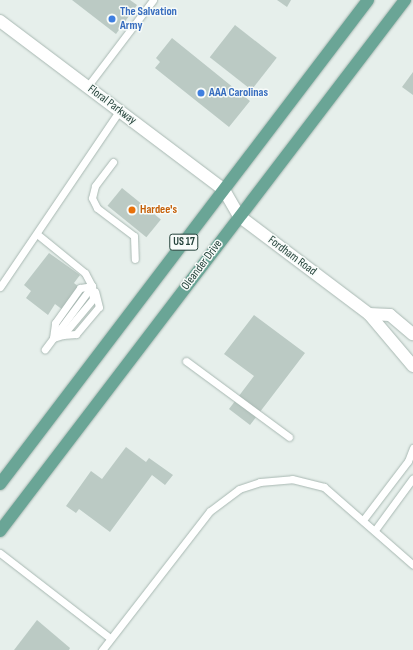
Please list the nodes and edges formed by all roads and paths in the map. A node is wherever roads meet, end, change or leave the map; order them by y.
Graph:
1 (153, 0) edge
2 (368, 0) edge
3 (405, 0) edge
4 (0, 21) edge
5 (87, 87) junction
6 (119, 111) junction
7 (113, 162) dead end
8 (224, 190) junction
9 (239, 216) junction
10 (37, 234) junction
11 (135, 259) dead end
12 (92, 286) junction
13 (0, 287) edge
14 (370, 314) junction
15 (413, 334) edge
16 (53, 338) junction
17 (45, 349) dead end
18 (186, 361) dead end
19 (413, 366) edge
20 (288, 437) dead end
21 (413, 448) edge
22 (413, 478) edge
23 (0, 484) edge
24 (363, 520) junction
25 (375, 530) junction
26 (0, 531) edge
27 (0, 553) edge
28 (413, 565) edge
29 (110, 638) junction
30 (102, 650) edge

1 - 5 lane
2 - 8 main road, US 17
3 - 9 main road, Oleander Drive / US 17
4 - 5 street, Floral Parkway
5 - 6 street, Floral Parkway
6 - 8 street, Floral Parkway
6 - 10 lane
7 - 11 lane
8 - 9 street, Fordham Road
8 - 23 main road, US 17
9 - 14 street, Fordham Road
9 - 26 main road, Oleander Drive / US 17
10 - 12 lane
10 - 13 lane
12 - 16 lane
12 - 16 lane
14 - 15 street
14 - 19 street, Fordham Road
16 - 17 lane
18 - 20 lane
21 - 24 lane
22 - 25 lane
24 - 25 lane
24 - 29 lane
25 - 28 lane
27 - 29 lane
29 - 30 lane

